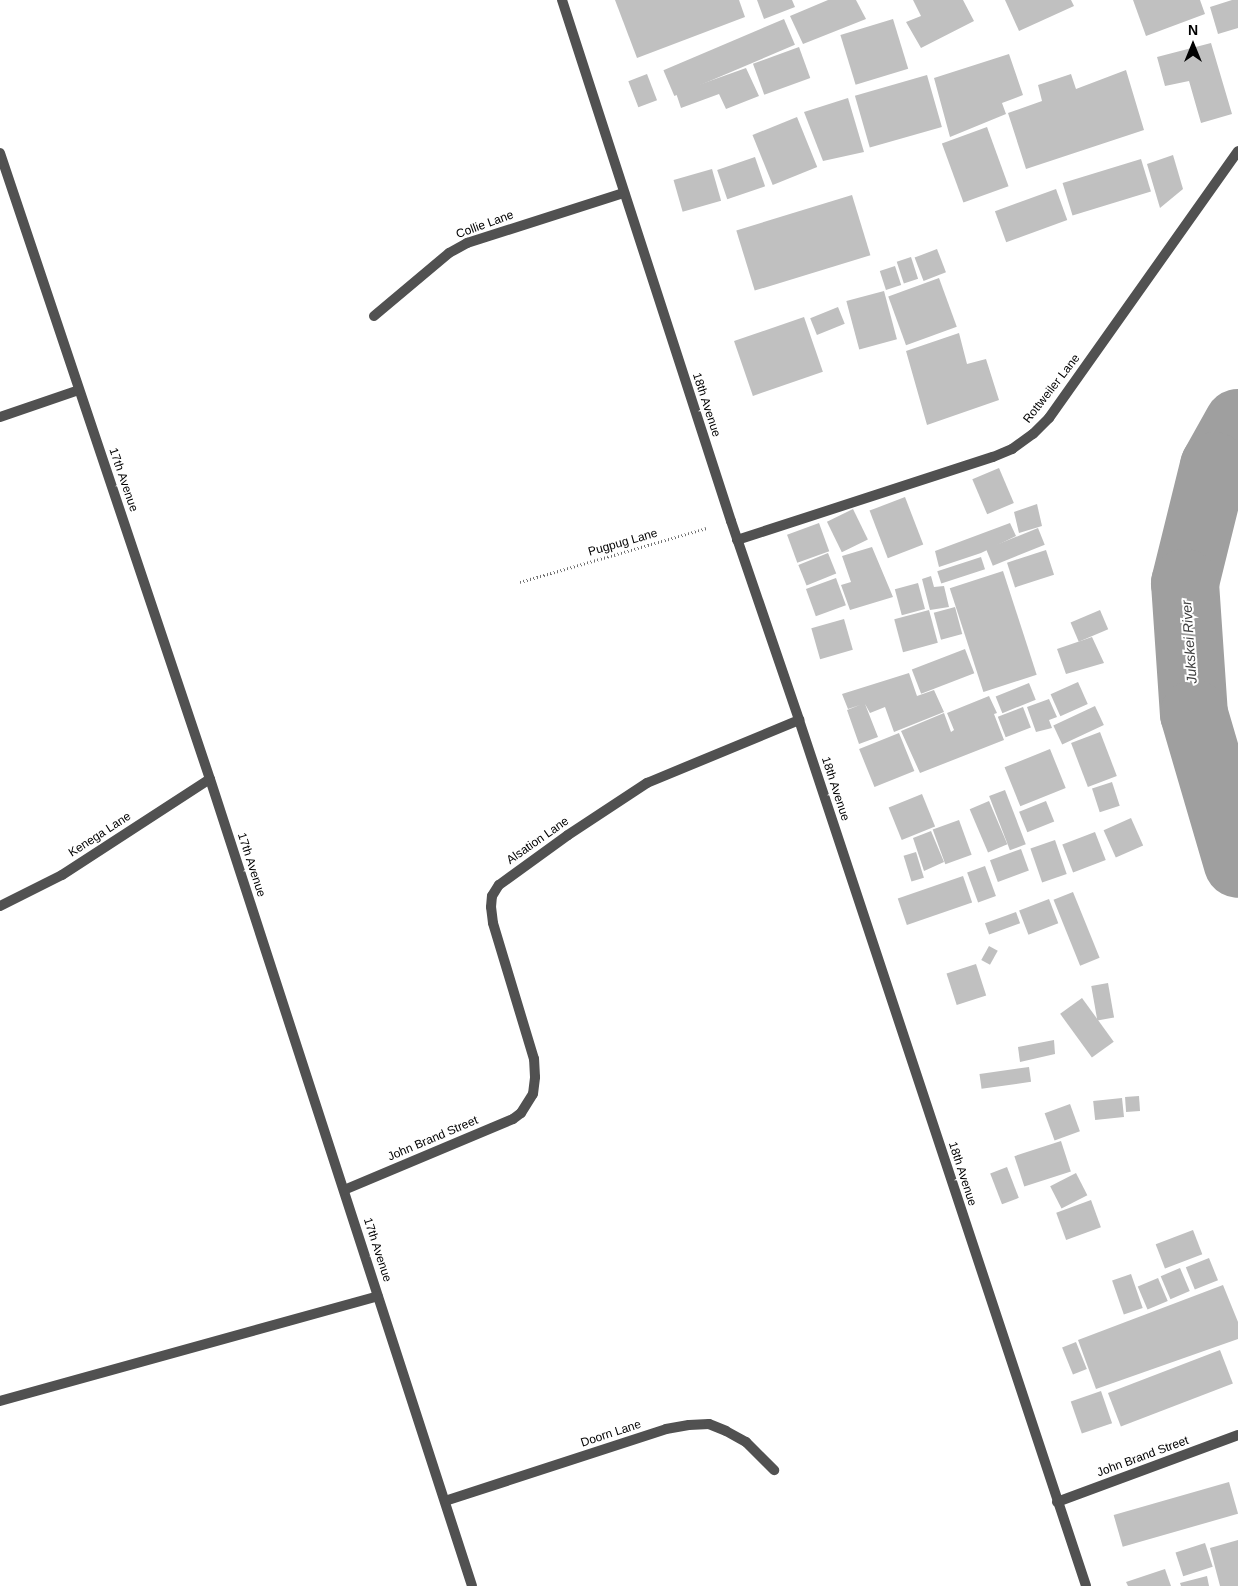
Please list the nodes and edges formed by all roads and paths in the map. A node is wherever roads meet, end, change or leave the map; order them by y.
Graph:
1 (562, 0) edge
2 (1238, 151) edge
3 (0, 153) edge
4 (624, 193) junction
5 (374, 316) dead end
6 (78, 390) junction
7 (0, 417) edge
8 (731, 521) junction
9 (737, 540) junction
10 (520, 582) dead end
11 (799, 720) junction
12 (210, 779) junction
13 (0, 906) edge
14 (527, 1105) joint
15 (344, 1190) junction
16 (378, 1296) junction
17 (0, 1401) edge
18 (1238, 1436) edge
19 (774, 1470) dead end
20 (445, 1501) junction
21 (1057, 1502) junction
22 (472, 1586) edge
23 (1086, 1586) edge

1 - 4 street, 18th Avenue
2 - 9 street, Rottweiler Lane
3 - 6 street, 17th Avenue
4 - 5 street, Collie Lane
4 - 8 street, 18th Avenue
6 - 7 street
6 - 12 street, 17th Avenue
8 - 9 street, 18th Avenue
8 - 10 path, Pugpug Lane
9 - 11 street, 18th Avenue
11 - 14 street, Alsation Lane
11 - 21 street, 18th Avenue
12 - 13 street, Kenega Lane
12 - 15 street, 17th Avenue
14 - 15 street, John Brand Street
15 - 16 street, 17th Avenue
16 - 17 street
16 - 20 street, 17th Avenue
18 - 21 street, John Brand Street
19 - 20 street, Doorn Lane
20 - 22 street, 17th Avenue
21 - 23 street, 18th Avenue

